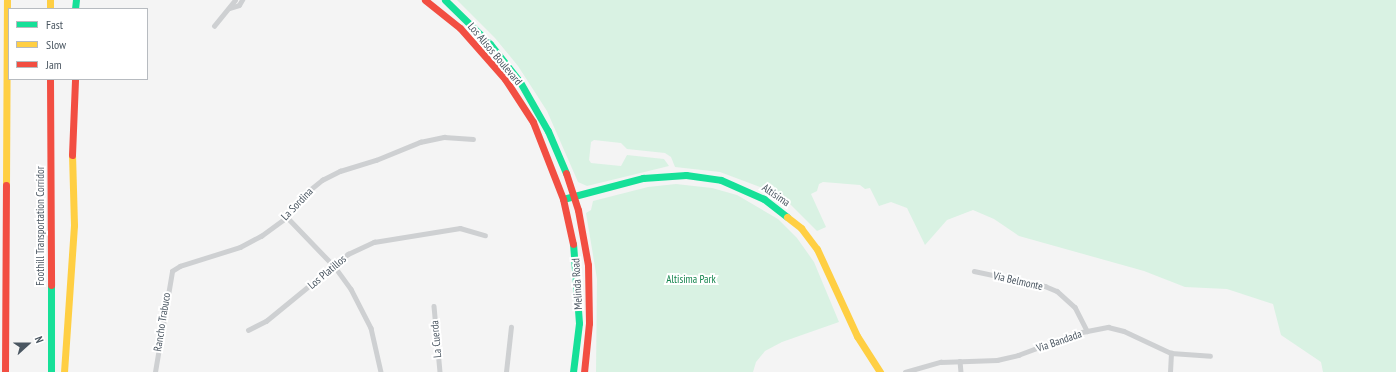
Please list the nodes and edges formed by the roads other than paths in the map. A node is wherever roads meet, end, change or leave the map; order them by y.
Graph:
1 (7, 0) edge
2 (235, 0) edge
3 (242, 0) edge
4 (425, 0) edge
5 (445, 0) edge
6 (230, 8) junction
7 (214, 26) dead end
8 (50, 80) edge
9 (75, 80) edge
10 (472, 139) dead end
11 (574, 196) junction
12 (563, 199) junction
13 (287, 217) junction
14 (485, 235) dead end
15 (334, 267) junction
16 (974, 271) dead end
17 (172, 272) joint
18 (434, 306) dead end
19 (0, 327) edge
20 (511, 327) dead end
21 (248, 330) dead end
22 (1087, 331) junction
23 (1171, 353) junction
24 (1210, 356) dead end
25 (960, 361) junction
26 (5, 372) edge
27 (51, 372) edge
28 (64, 372) edge
29 (155, 372) edge
30 (381, 372) edge
31 (440, 372) edge
32 (506, 372) edge
33 (573, 372) edge
34 (584, 372) edge
35 (880, 372) edge
36 (905, 372) edge
37 (961, 372) edge
38 (1170, 372) edge

1 - 26 main road
2 - 6 street
3 - 6 street
4 - 12 main road, Los Alisos Boulevard
5 - 11 main road, Los Alisos Boulevard
6 - 7 street
8 - 27 main road, Foothill Transportation Corridor
9 - 28 main road
10 - 13 street, La Sordina
11 - 12 main road, Altisima
11 - 34 main road, Melinda Road
11 - 35 main road, Altisima
12 - 33 main road, Melinda Road
13 - 15 street
13 - 17 street, La Sordina
14 - 15 street, Los Platillos
15 - 21 street, Los Platillos
15 - 30 street
16 - 22 street, Via Belmonte
17 - 29 street, Rancho Trabuco
18 - 31 street, La Cuerda
19 - 26 main road
20 - 32 street
22 - 23 street, Via Bandada
22 - 25 street, Via Bandada
23 - 24 street, Via Bandada
23 - 38 street
25 - 36 street, Via Bandada
25 - 37 street

